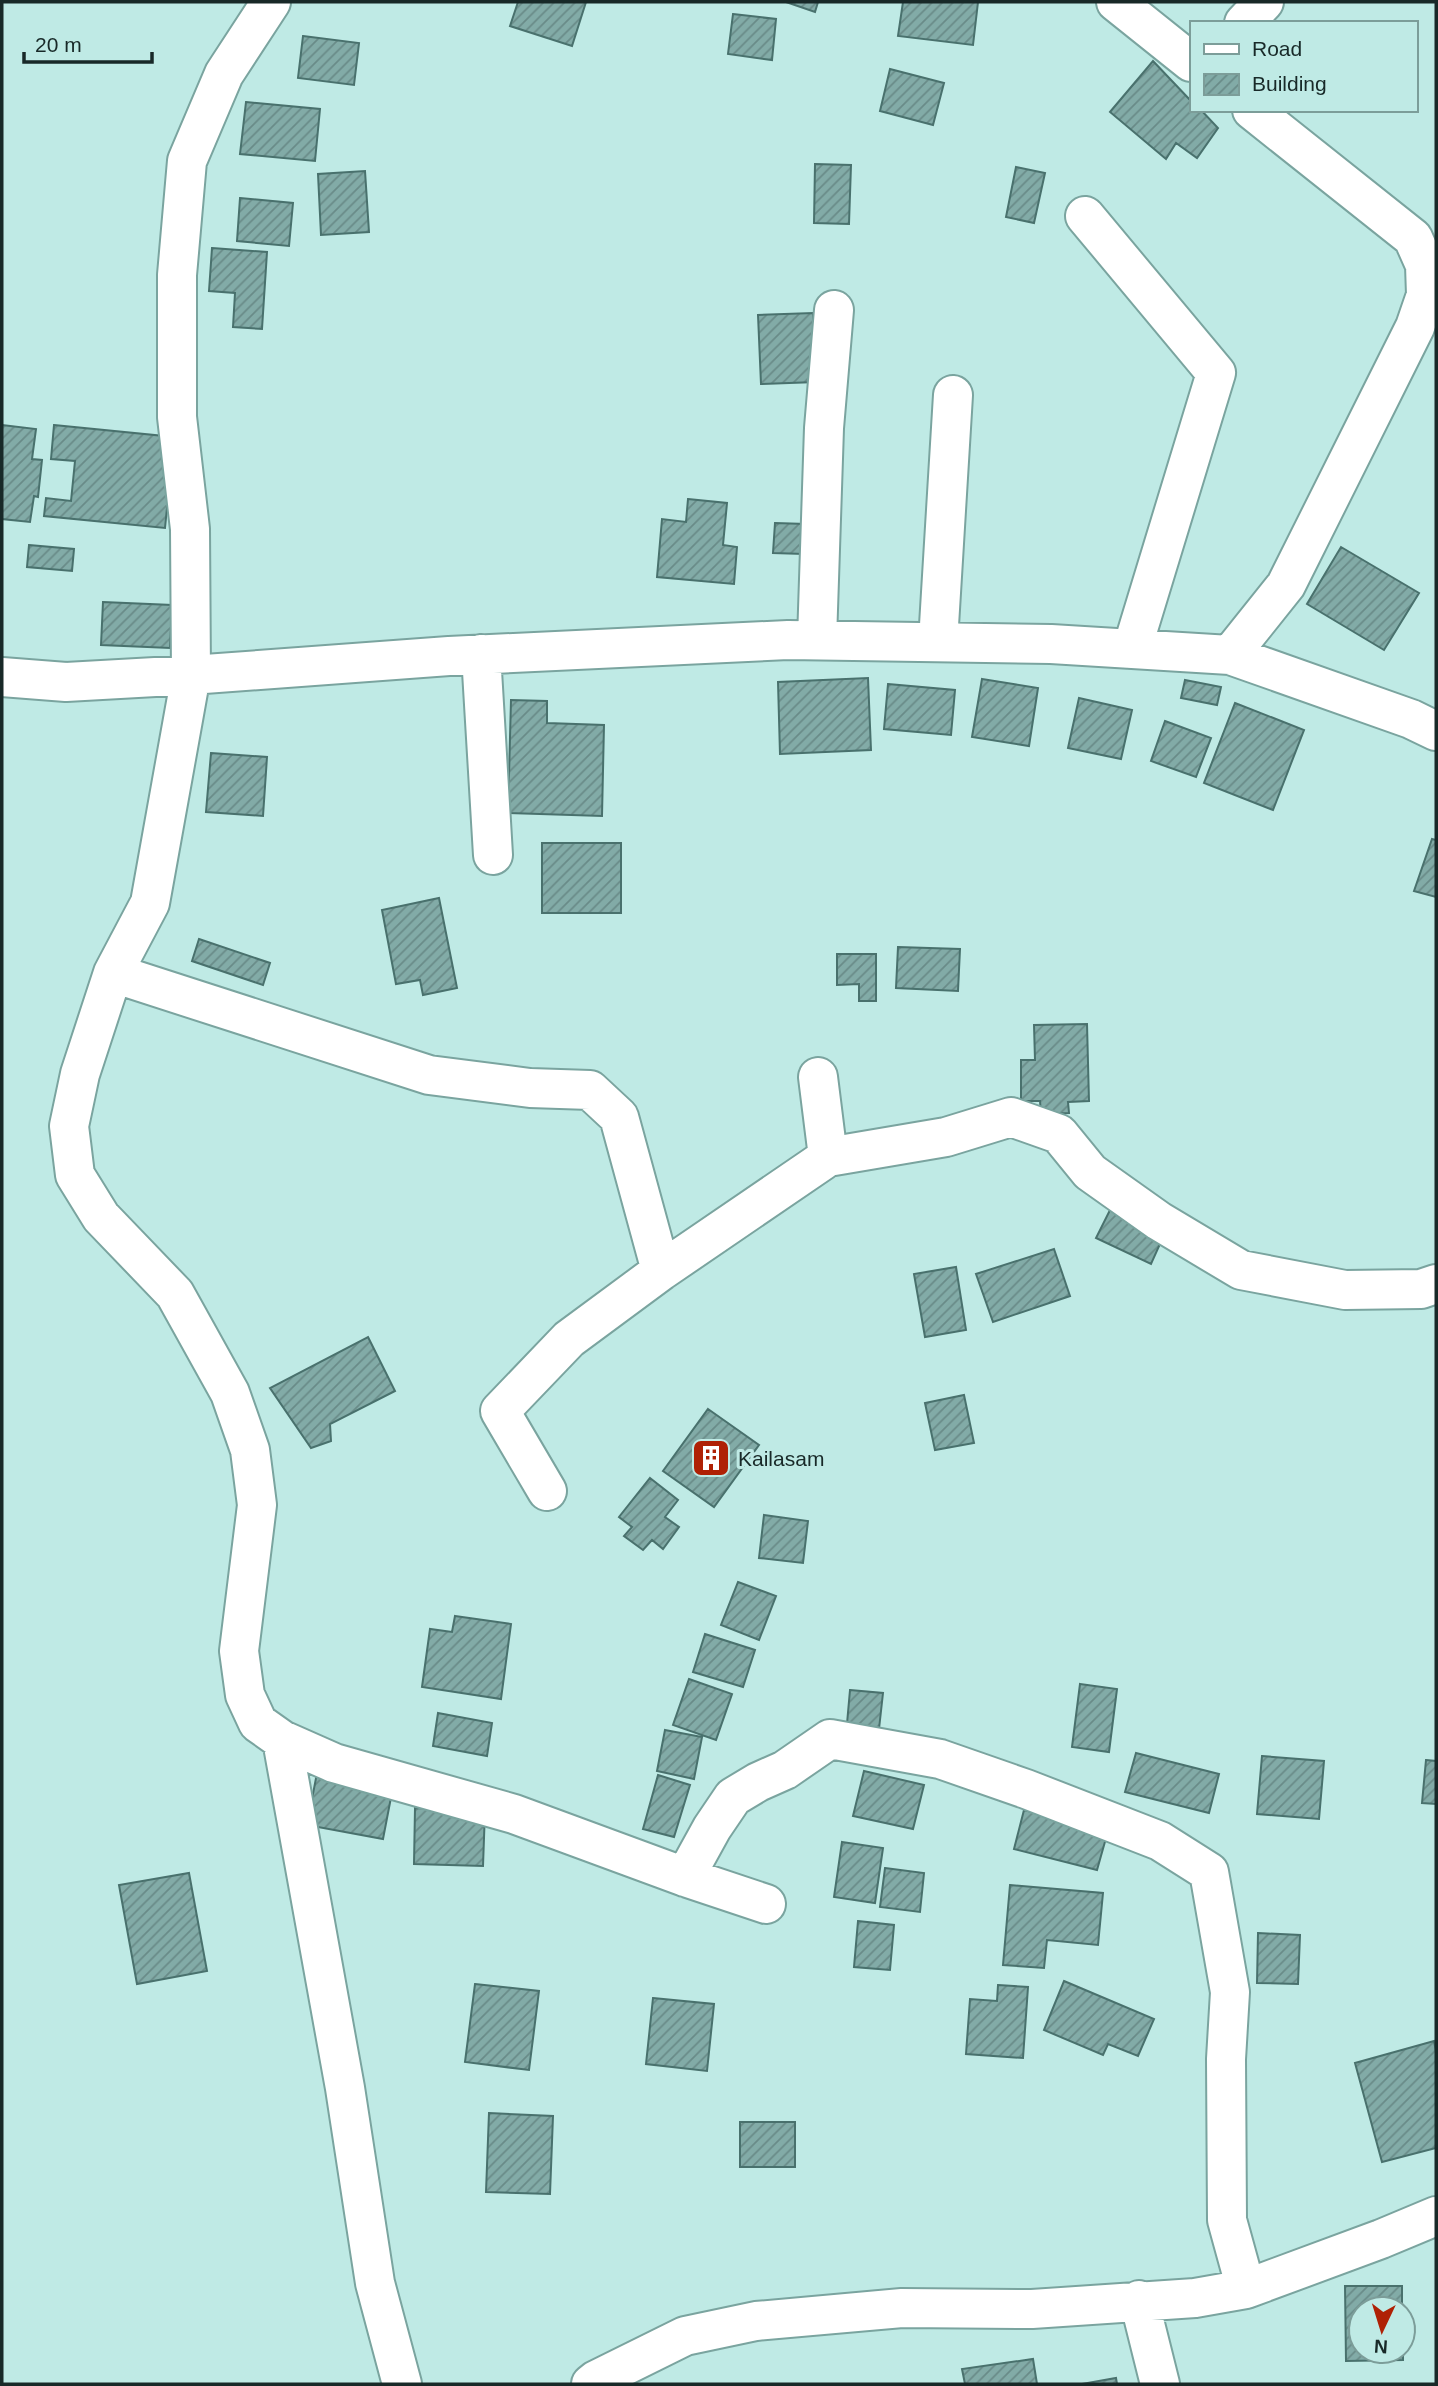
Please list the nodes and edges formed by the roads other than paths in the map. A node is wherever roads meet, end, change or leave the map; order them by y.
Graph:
1 (271, 2) edge
2 (1116, 2) edge
3 (1264, 2) edge
4 (1246, 21) edge
5 (1190, 61) edge
6 (1255, 112) edge
7 (1085, 216) dead end
8 (1424, 228) edge
9 (834, 310) dead end
10 (953, 395) dead end
11 (817, 640) junction
12 (938, 642) junction
13 (1132, 649) junction
14 (481, 654) junction
15 (1230, 655) junction
16 (191, 675) junction
17 (2, 677) edge
18 (1436, 731) edge
19 (493, 855) dead end
20 (113, 973) junction
21 (818, 1077) dead end
22 (828, 1157) junction
23 (661, 1271) junction
24 (1436, 1284) edge
25 (547, 1491) dead end
26 (282, 1740) junction
27 (685, 1877) junction
28 (766, 1904) dead end
29 (1436, 2216) edge
30 (1246, 2289) junction
31 (1139, 2300) junction
32 (402, 2384) edge
33 (591, 2384) edge
34 (1160, 2384) edge

1 - 16 street
2 - 5 street
3 - 4 street
6 - 8 street
7 - 13 street
8 - 15 street
9 - 11 street
10 - 12 street
11 - 12 street
11 - 14 street
12 - 13 street
13 - 15 street
14 - 16 street
14 - 19 street
15 - 18 street
16 - 17 street
16 - 20 street
20 - 23 street
20 - 26 street
21 - 22 street
22 - 23 street
22 - 24 street
23 - 25 street
26 - 27 street
26 - 32 street
27 - 28 street
27 - 30 street
29 - 30 street
30 - 31 street
31 - 33 street
31 - 34 street

